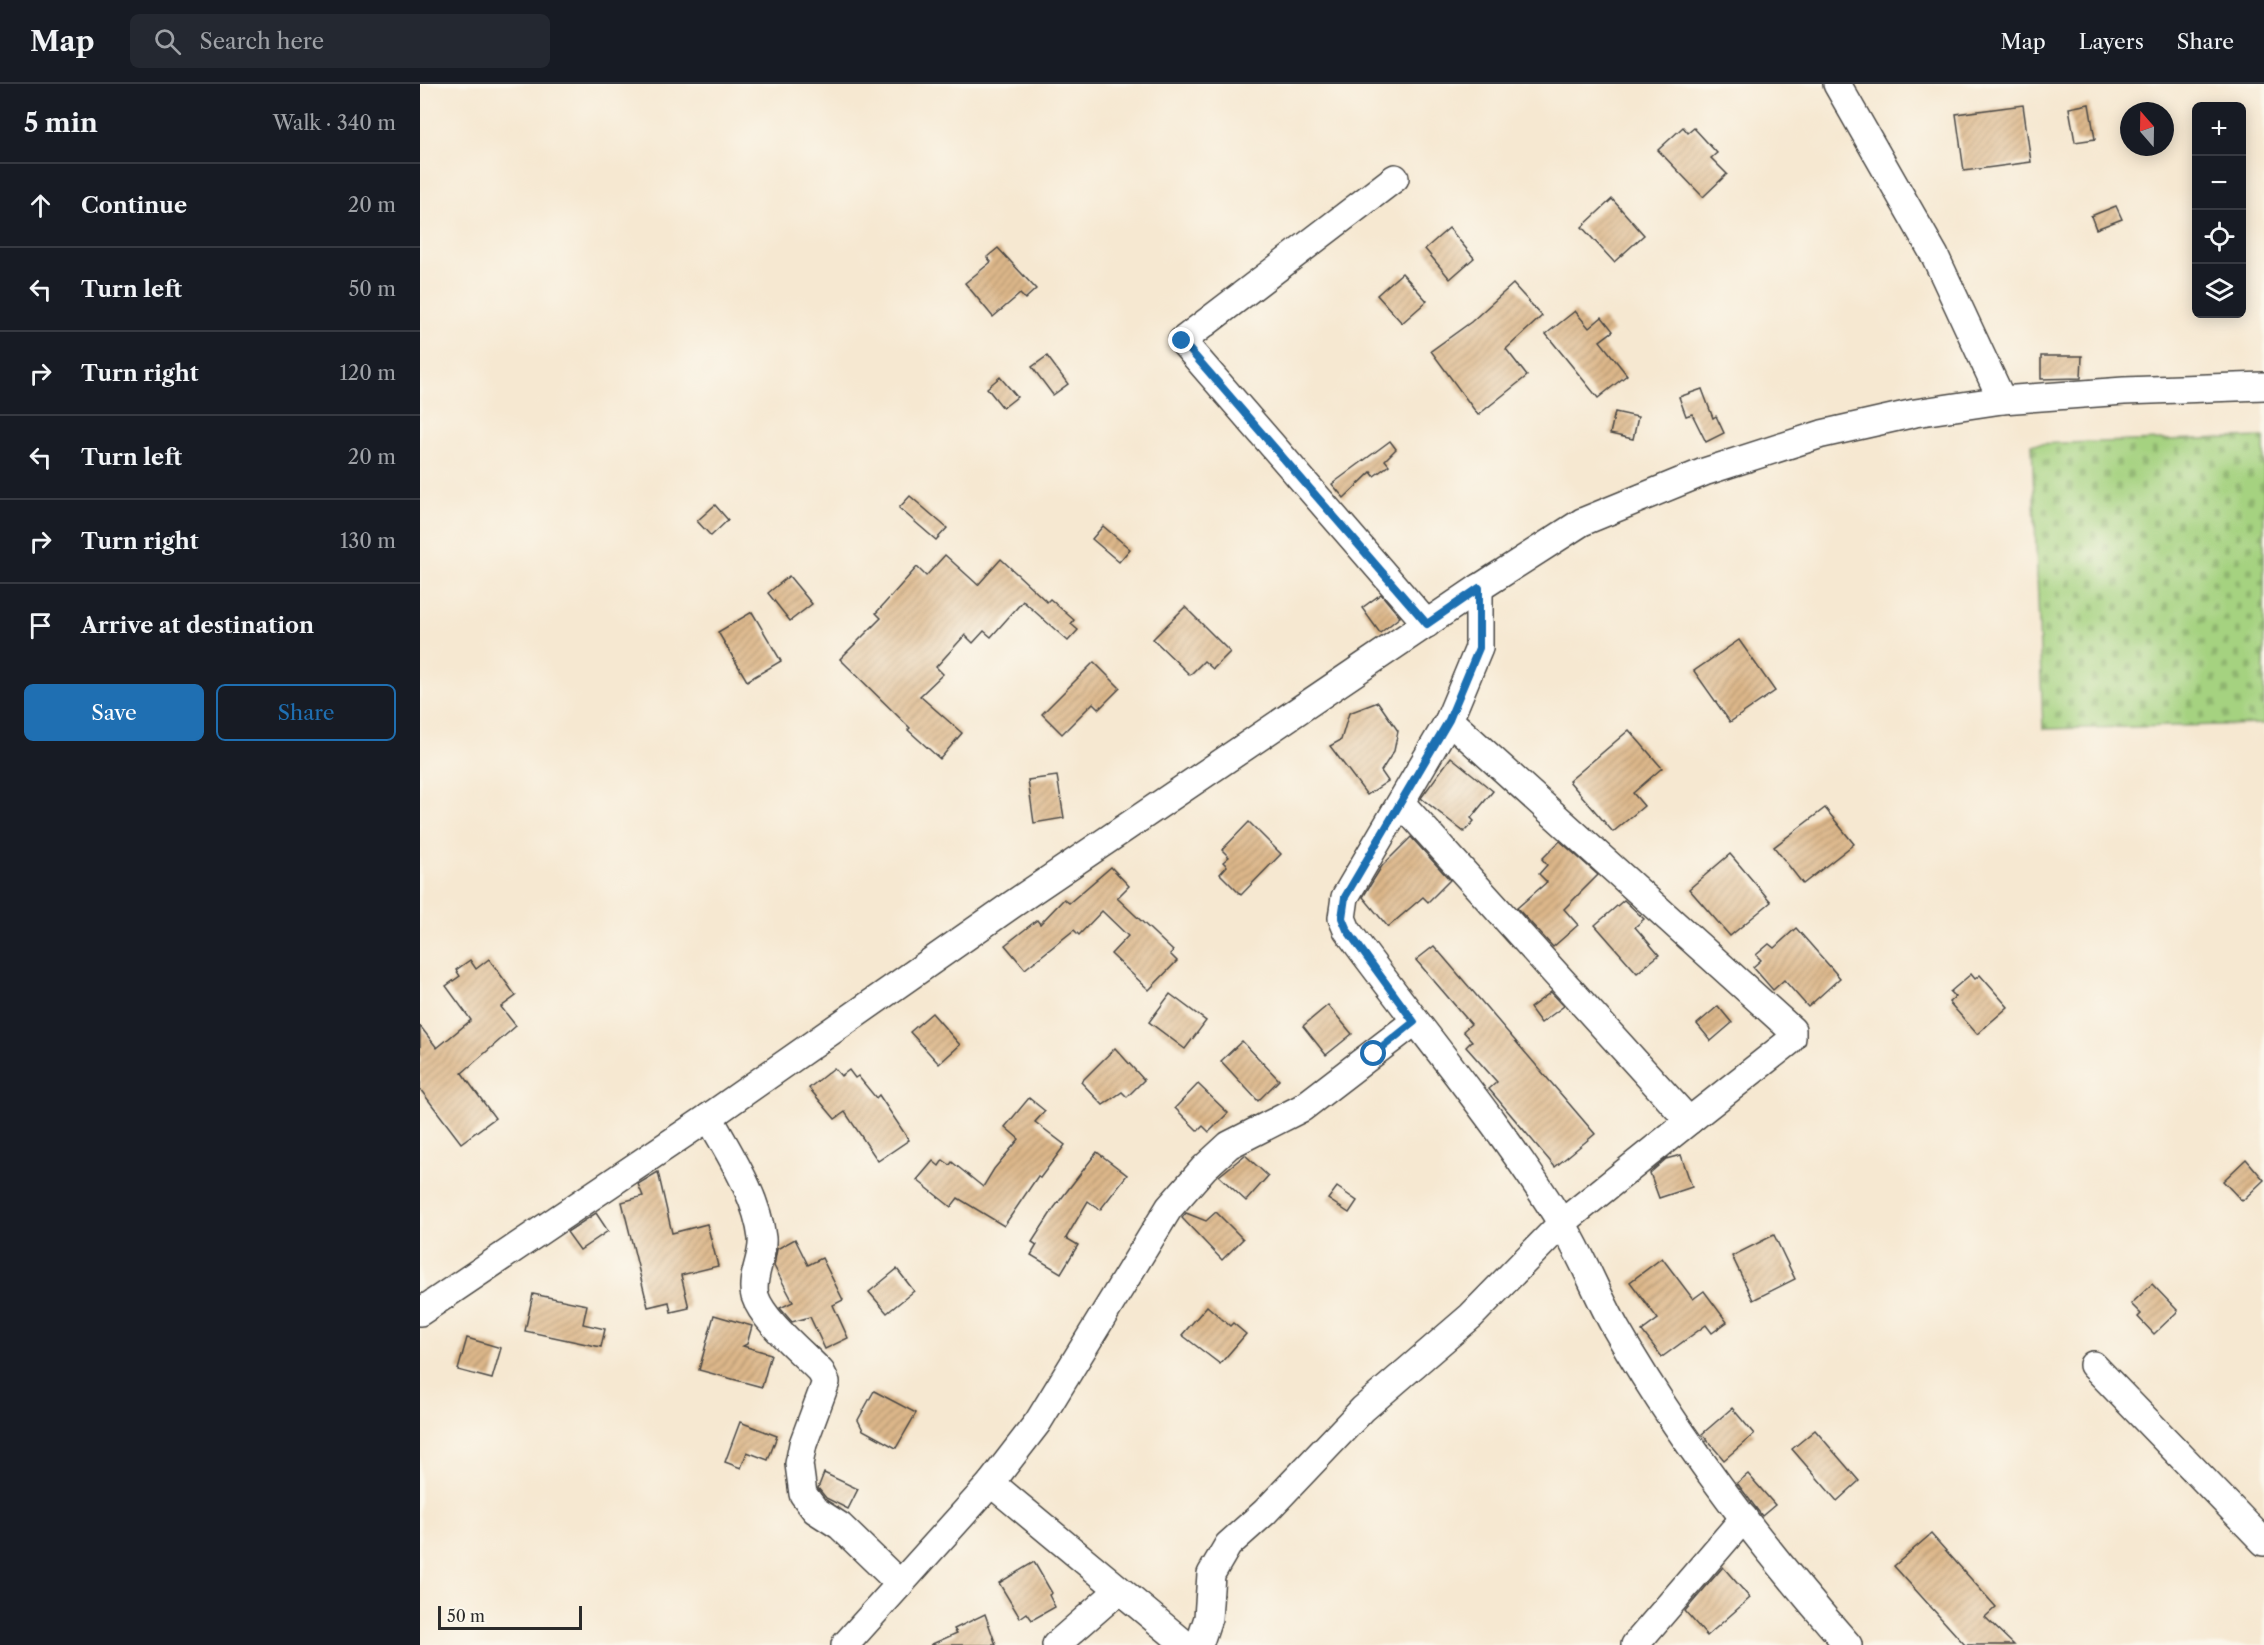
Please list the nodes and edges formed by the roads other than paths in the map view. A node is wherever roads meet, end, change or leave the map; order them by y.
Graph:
1 (1837, 84) edge
2 (1395, 178) dead end
3 (2264, 386) edge
4 (2002, 400) junction
5 (1479, 588) junction
6 (1427, 624) junction
7 (1449, 720) junction
8 (1402, 804) junction
9 (1414, 1022) junction
10 (709, 1117) junction
11 (1689, 1121) junction
12 (1562, 1224) junction
13 (420, 1312) edge
14 (2093, 1365) dead end
15 (991, 1483) junction
16 (1744, 1518) junction
17 (2264, 1542) edge
18 (900, 1584) junction
19 (1119, 1590) junction
20 (844, 1645) edge
21 (1056, 1645) edge
22 (1186, 1645) edge
23 (1199, 1645) edge
24 (1635, 1645) edge
25 (1848, 1645) edge

1 - 4 street
2 - 6 street
3 - 4 street
4 - 5 street
5 - 6 street
5 - 7 street
6 - 10 street
7 - 8 street
7 - 11 street
8 - 9 street
8 - 11 street
9 - 12 street
9 - 15 street
10 - 13 street
10 - 18 street
11 - 12 street
12 - 16 street
12 - 23 street
14 - 17 street
15 - 18 street
15 - 19 street
16 - 24 street
16 - 25 street
18 - 20 street
19 - 21 street
19 - 22 street

